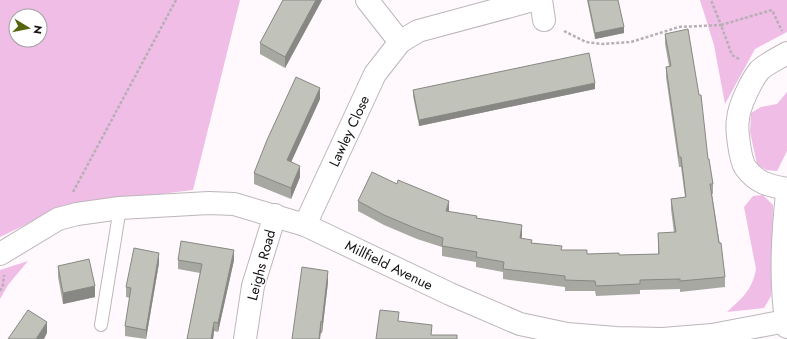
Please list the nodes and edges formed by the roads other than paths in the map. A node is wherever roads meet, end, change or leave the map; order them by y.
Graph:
1 (367, 0) edge
2 (533, 0) edge
3 (400, 42) junction
4 (785, 44) edge
5 (787, 189) edge
6 (787, 194) edge
7 (120, 208) junction
8 (275, 216) junction
9 (305, 225) junction
10 (0, 254) edge
11 (786, 324) edge
12 (101, 325) dead end
13 (519, 331) edge
14 (245, 339) edge

1 - 3 street
2 - 3 street, Lawley Close
3 - 9 street, Lawley Close
4 - 5 street
6 - 11 street
7 - 8 street, Millfield Avenue
7 - 10 street, Millfield Avenue
7 - 12 lane
8 - 9 street, Millfield Avenue
8 - 14 street, Leighs Road
9 - 13 street, Millfield Avenue
11 - 13 street, Millfield Avenue

